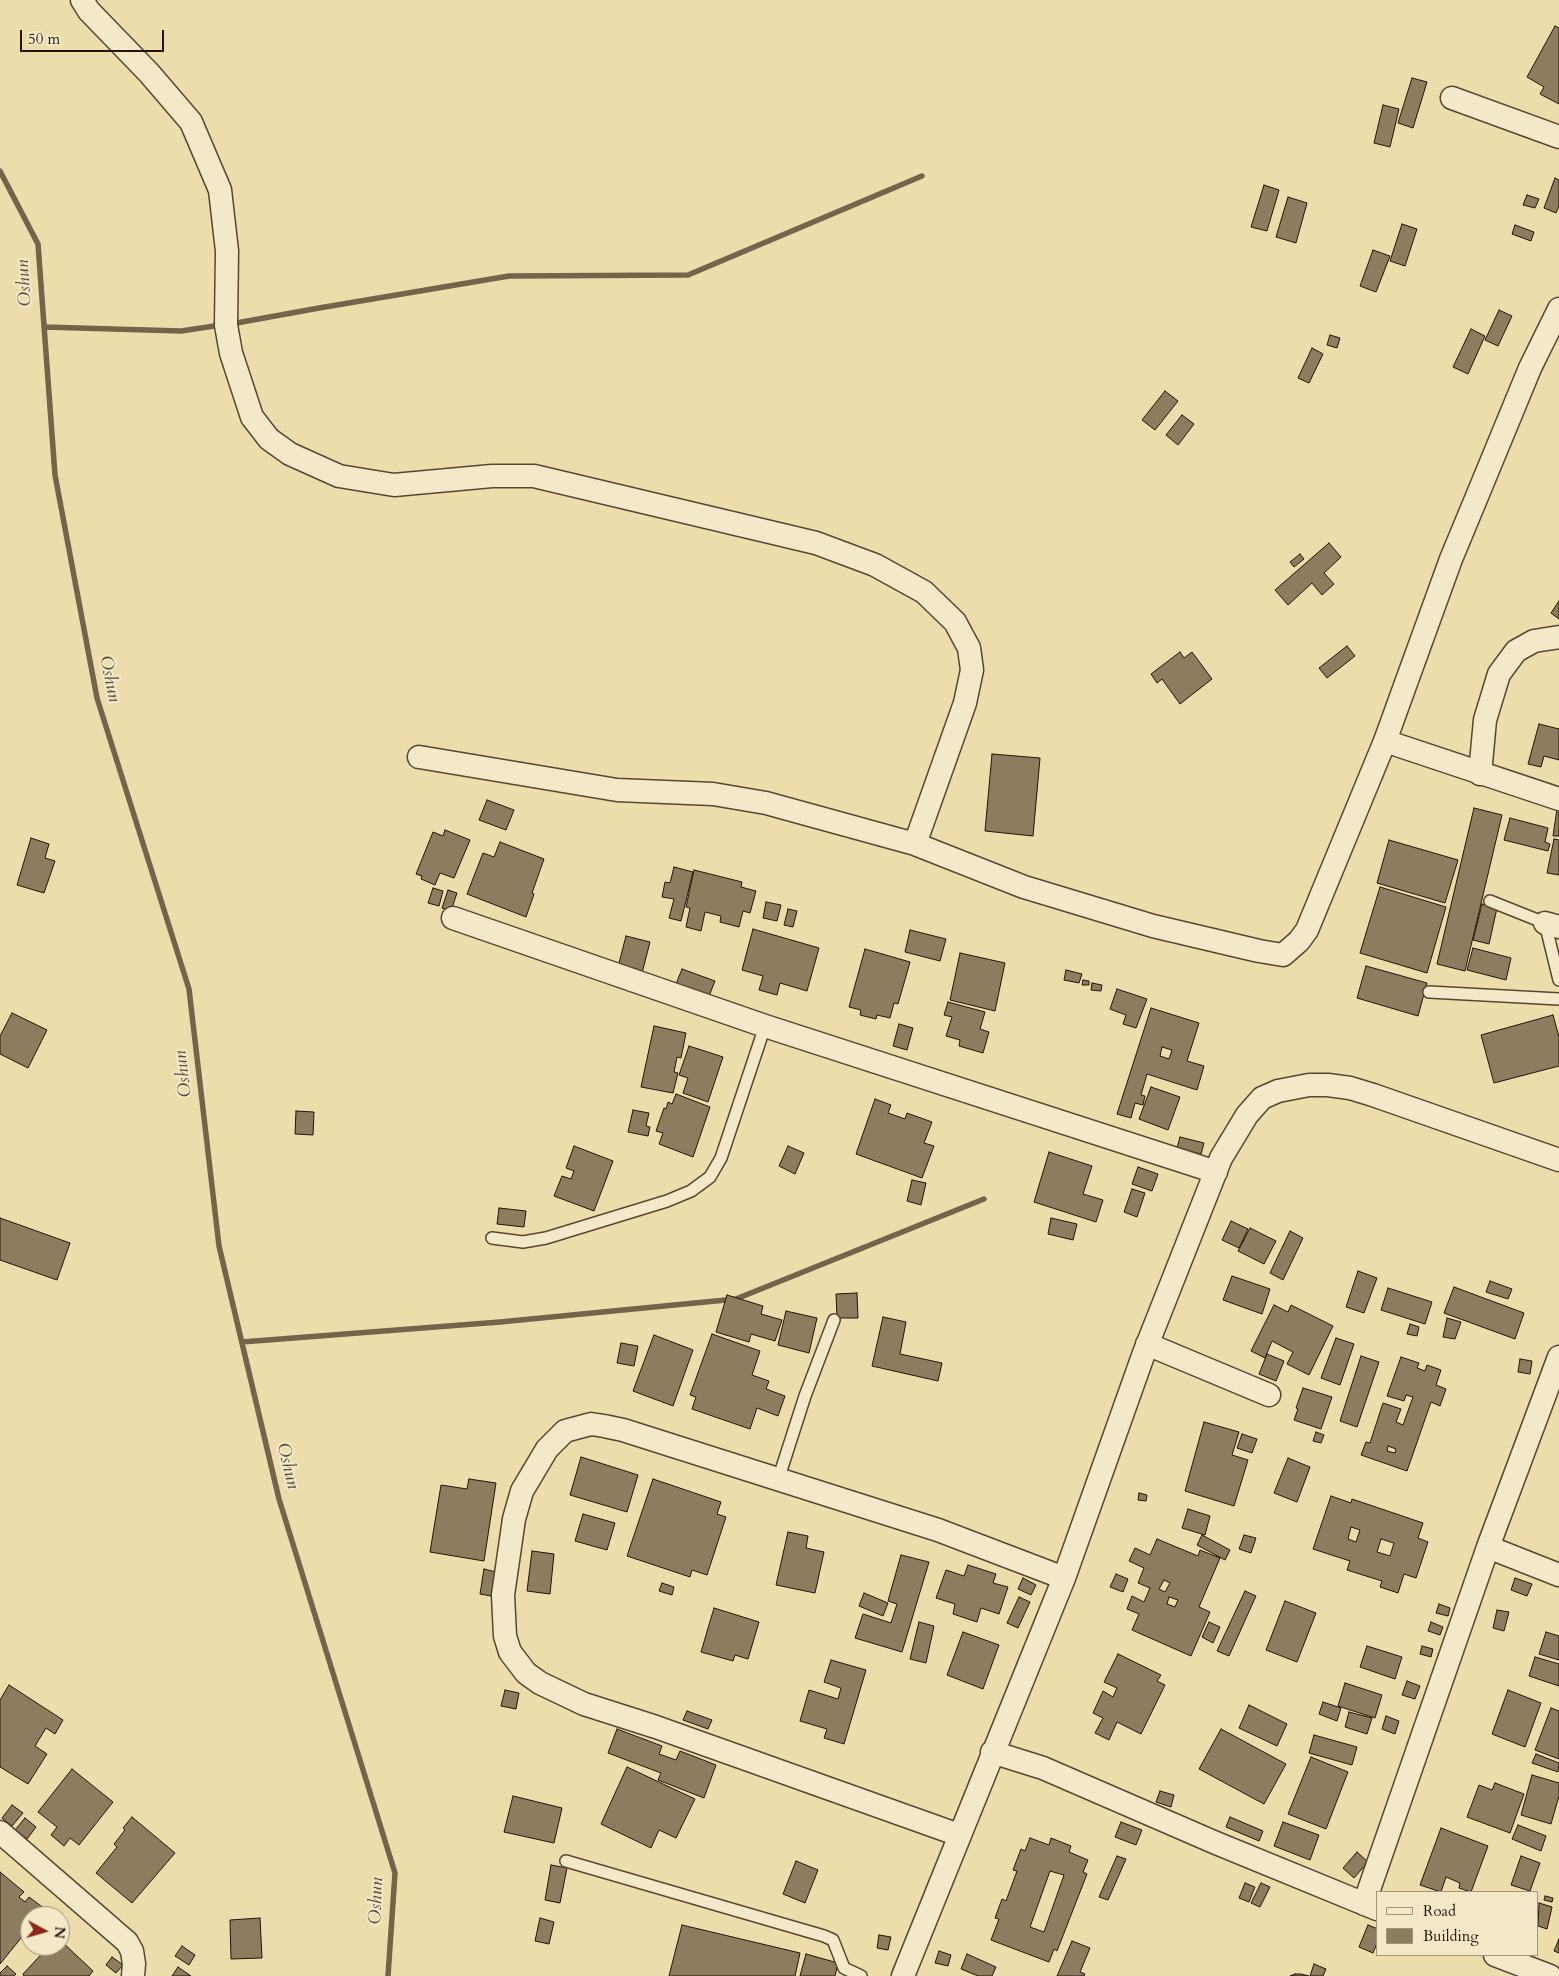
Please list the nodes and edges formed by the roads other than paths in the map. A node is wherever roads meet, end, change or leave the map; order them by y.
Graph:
1 (82, 0) edge
2 (1452, 98) dead end
3 (1559, 137) edge
4 (1559, 309) edge
5 (1559, 637) edge
6 (1385, 740) junction
7 (419, 757) dead end
8 (1480, 774) junction
9 (1559, 799) edge
10 (915, 844) junction
11 (1490, 901) dead end
12 (453, 918) dead end
13 (1552, 925) edge
14 (1559, 980) edge
15 (1429, 992) dead end
16 (1559, 999) edge
17 (765, 1026) junction
18 (1559, 1160) edge
19 (1216, 1172) junction
20 (492, 1238) dead end
21 (834, 1320) dead end
22 (1147, 1344) junction
23 (1559, 1357) edge
24 (1269, 1394) dead end
25 (778, 1480) junction
26 (1488, 1548) junction
27 (1559, 1575) edge
28 (1064, 1578) junction
29 (992, 1752) junction
30 (0, 1832) edge
31 (959, 1835) junction
32 (566, 1861) dead end
33 (1376, 1891) edge
34 (1376, 1892) edge
35 (1371, 1907) edge
36 (1498, 1956) edge
37 (133, 1976) edge
38 (861, 1976) edge
39 (903, 1976) edge
40 (1550, 1976) edge

1 - 10 street
2 - 3 street
4 - 6 street
5 - 8 street
6 - 8 street
6 - 10 street
7 - 10 street
8 - 9 street
11 - 13 lane
12 - 17 street
13 - 14 lane
15 - 16 lane
17 - 19 street
17 - 20 lane
18 - 19 street
19 - 22 street
21 - 25 lane
22 - 24 street
22 - 28 street
23 - 26 street
25 - 28 street
25 - 31 street
26 - 27 street
26 - 33 street
28 - 29 street
29 - 31 street
29 - 35 street
30 - 37 street
31 - 39 street
32 - 38 lane
34 - 35 street
36 - 40 street

